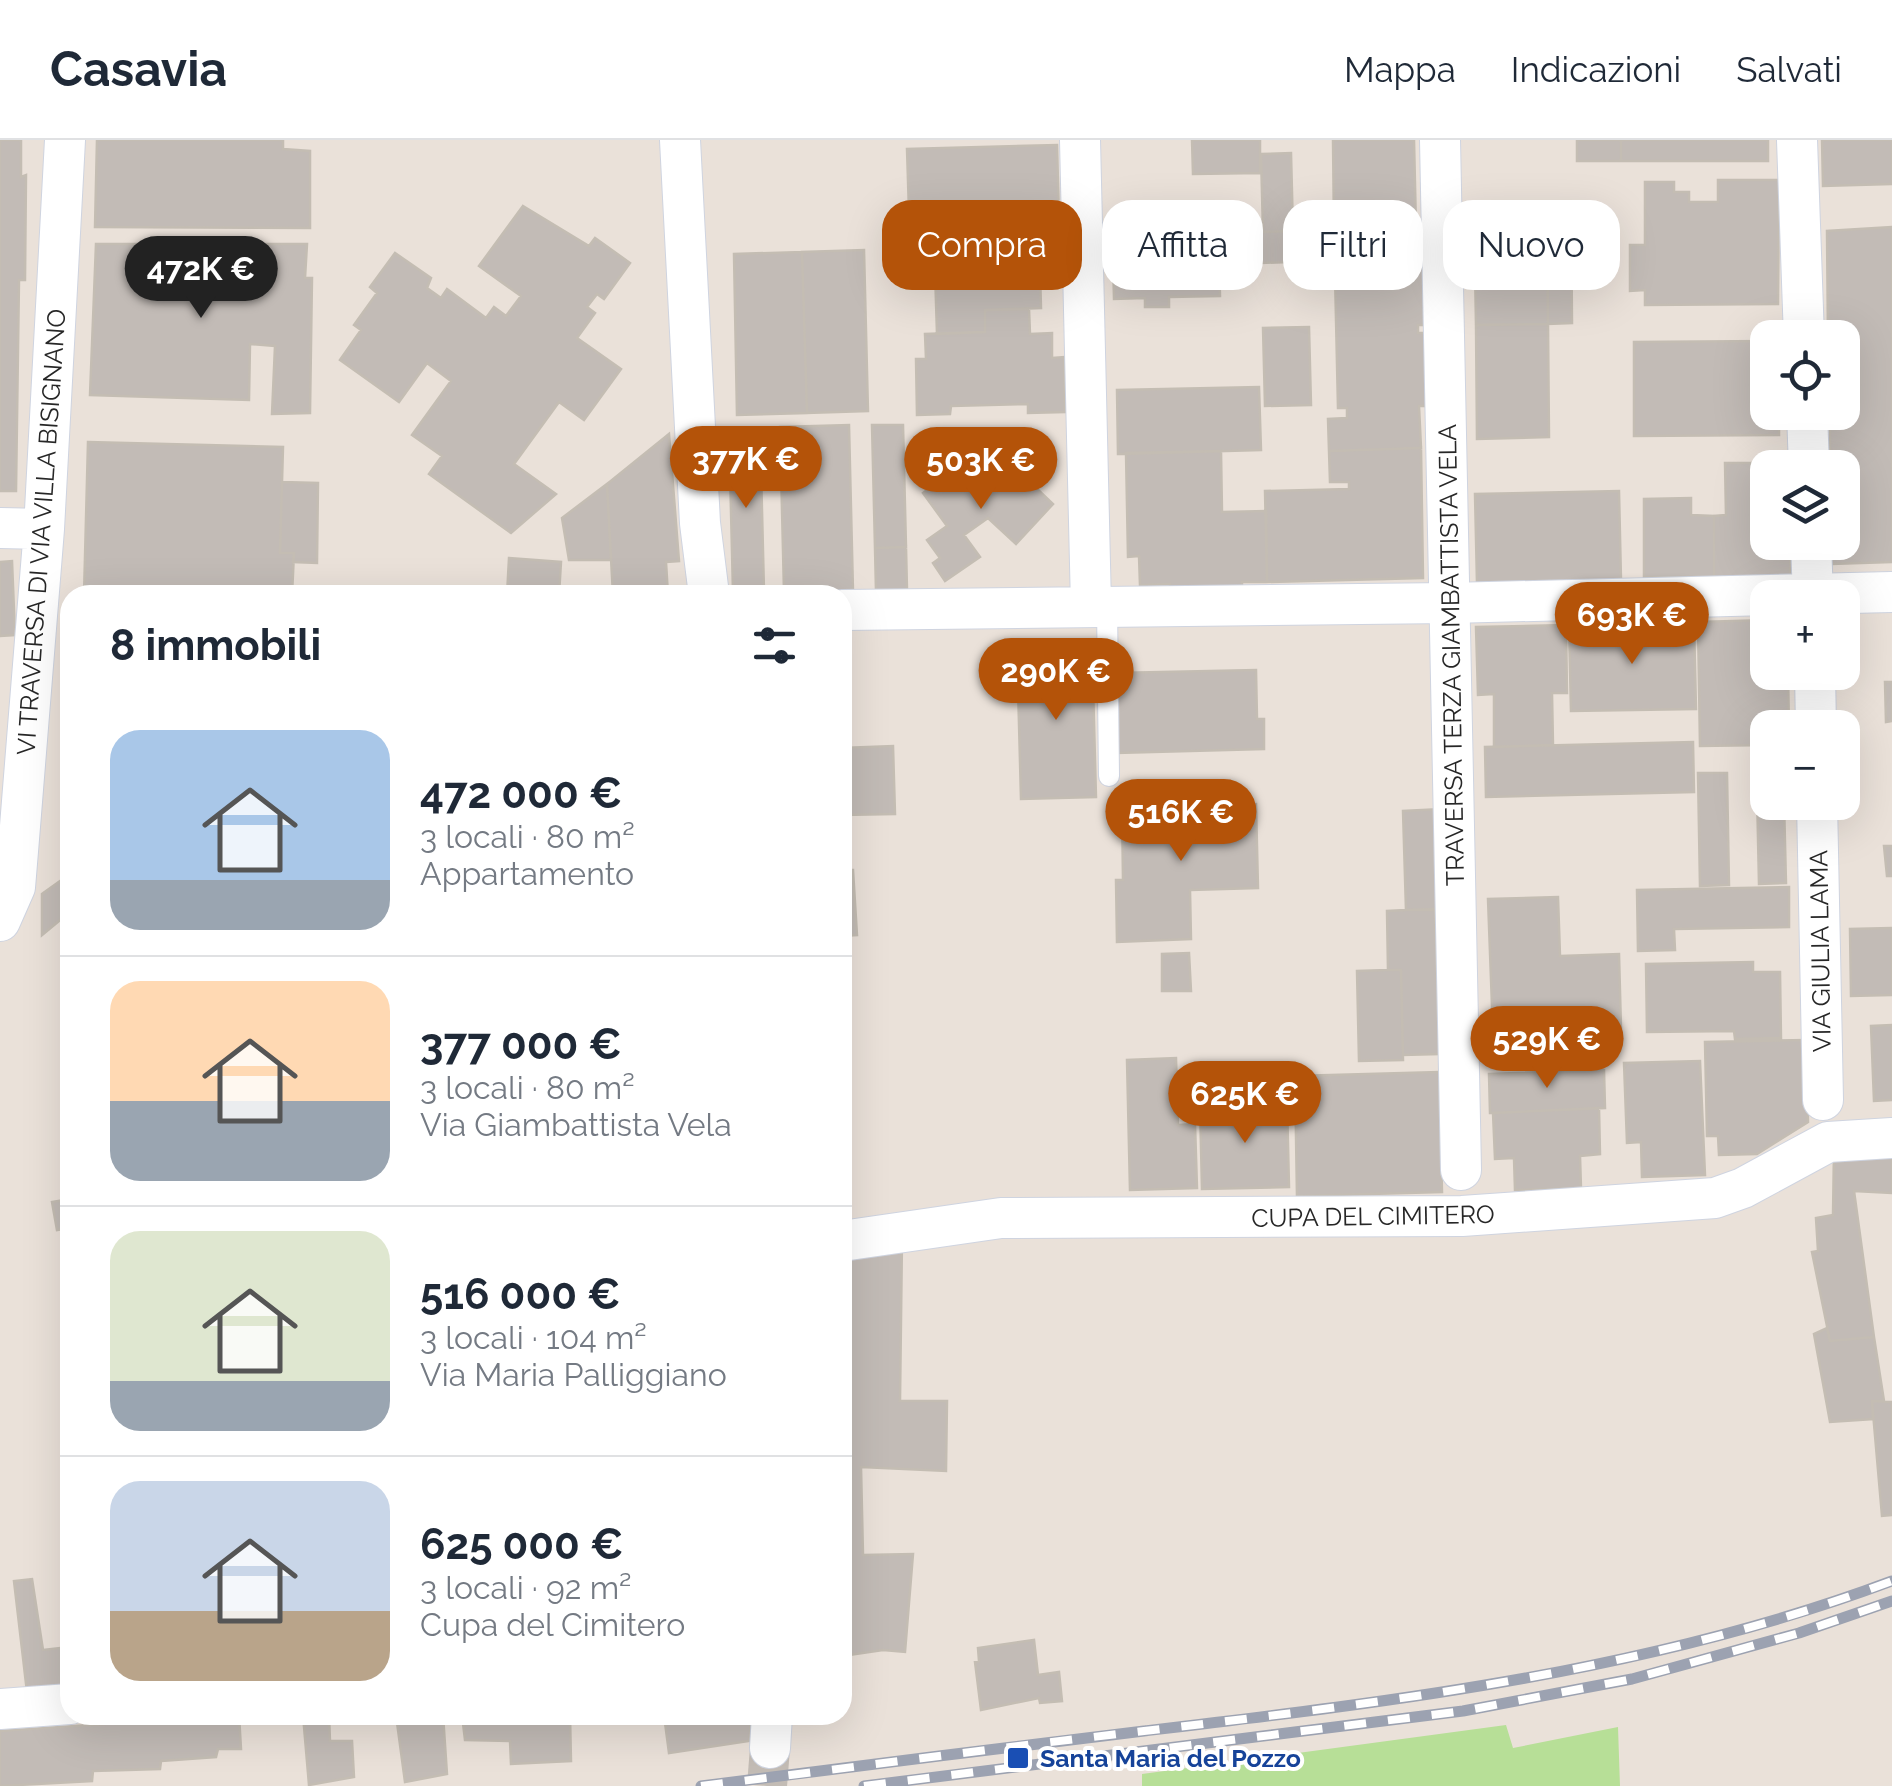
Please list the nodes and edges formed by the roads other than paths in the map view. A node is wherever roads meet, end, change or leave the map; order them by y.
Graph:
1 (65, 140) edge
2 (680, 140) edge
3 (1080, 140) edge
4 (1440, 140) edge
5 (1797, 140) edge
6 (1803, 320) edge
7 (0, 528) edge
8 (44, 528) junction
9 (709, 585) edge
10 (1892, 592) edge
11 (1860, 593) edge
12 (1750, 596) edge
13 (1450, 603) junction
14 (1099, 606) junction
15 (852, 610) edge
16 (1110, 776) dead end
17 (1817, 820) edge
18 (0, 921) edge
19 (1823, 1100) dead end
20 (1892, 1138) edge
21 (1462, 1170) dead end
22 (852, 1240) edge
23 (60, 1705) edge
24 (0, 1708) edge

1 - 8 street, VI TRAVERSA DI VIA VILLA BISIGNANO
2 - 9 street
3 - 14 street
4 - 13 street, TRAVERSA TERZA GIAMBATTISTA VELA
5 - 6 street
7 - 8 street
8 - 18 street, VI TRAVERSA DI VIA VILLA BISIGNANO
10 - 11 street
12 - 13 street
13 - 14 street
13 - 21 street, TRAVERSA TERZA GIAMBATTISTA VELA
14 - 15 street
14 - 16 lane
17 - 19 street, VIA GIULIA LAMA
20 - 22 street, CUPA DEL CIMITERO
23 - 24 street

